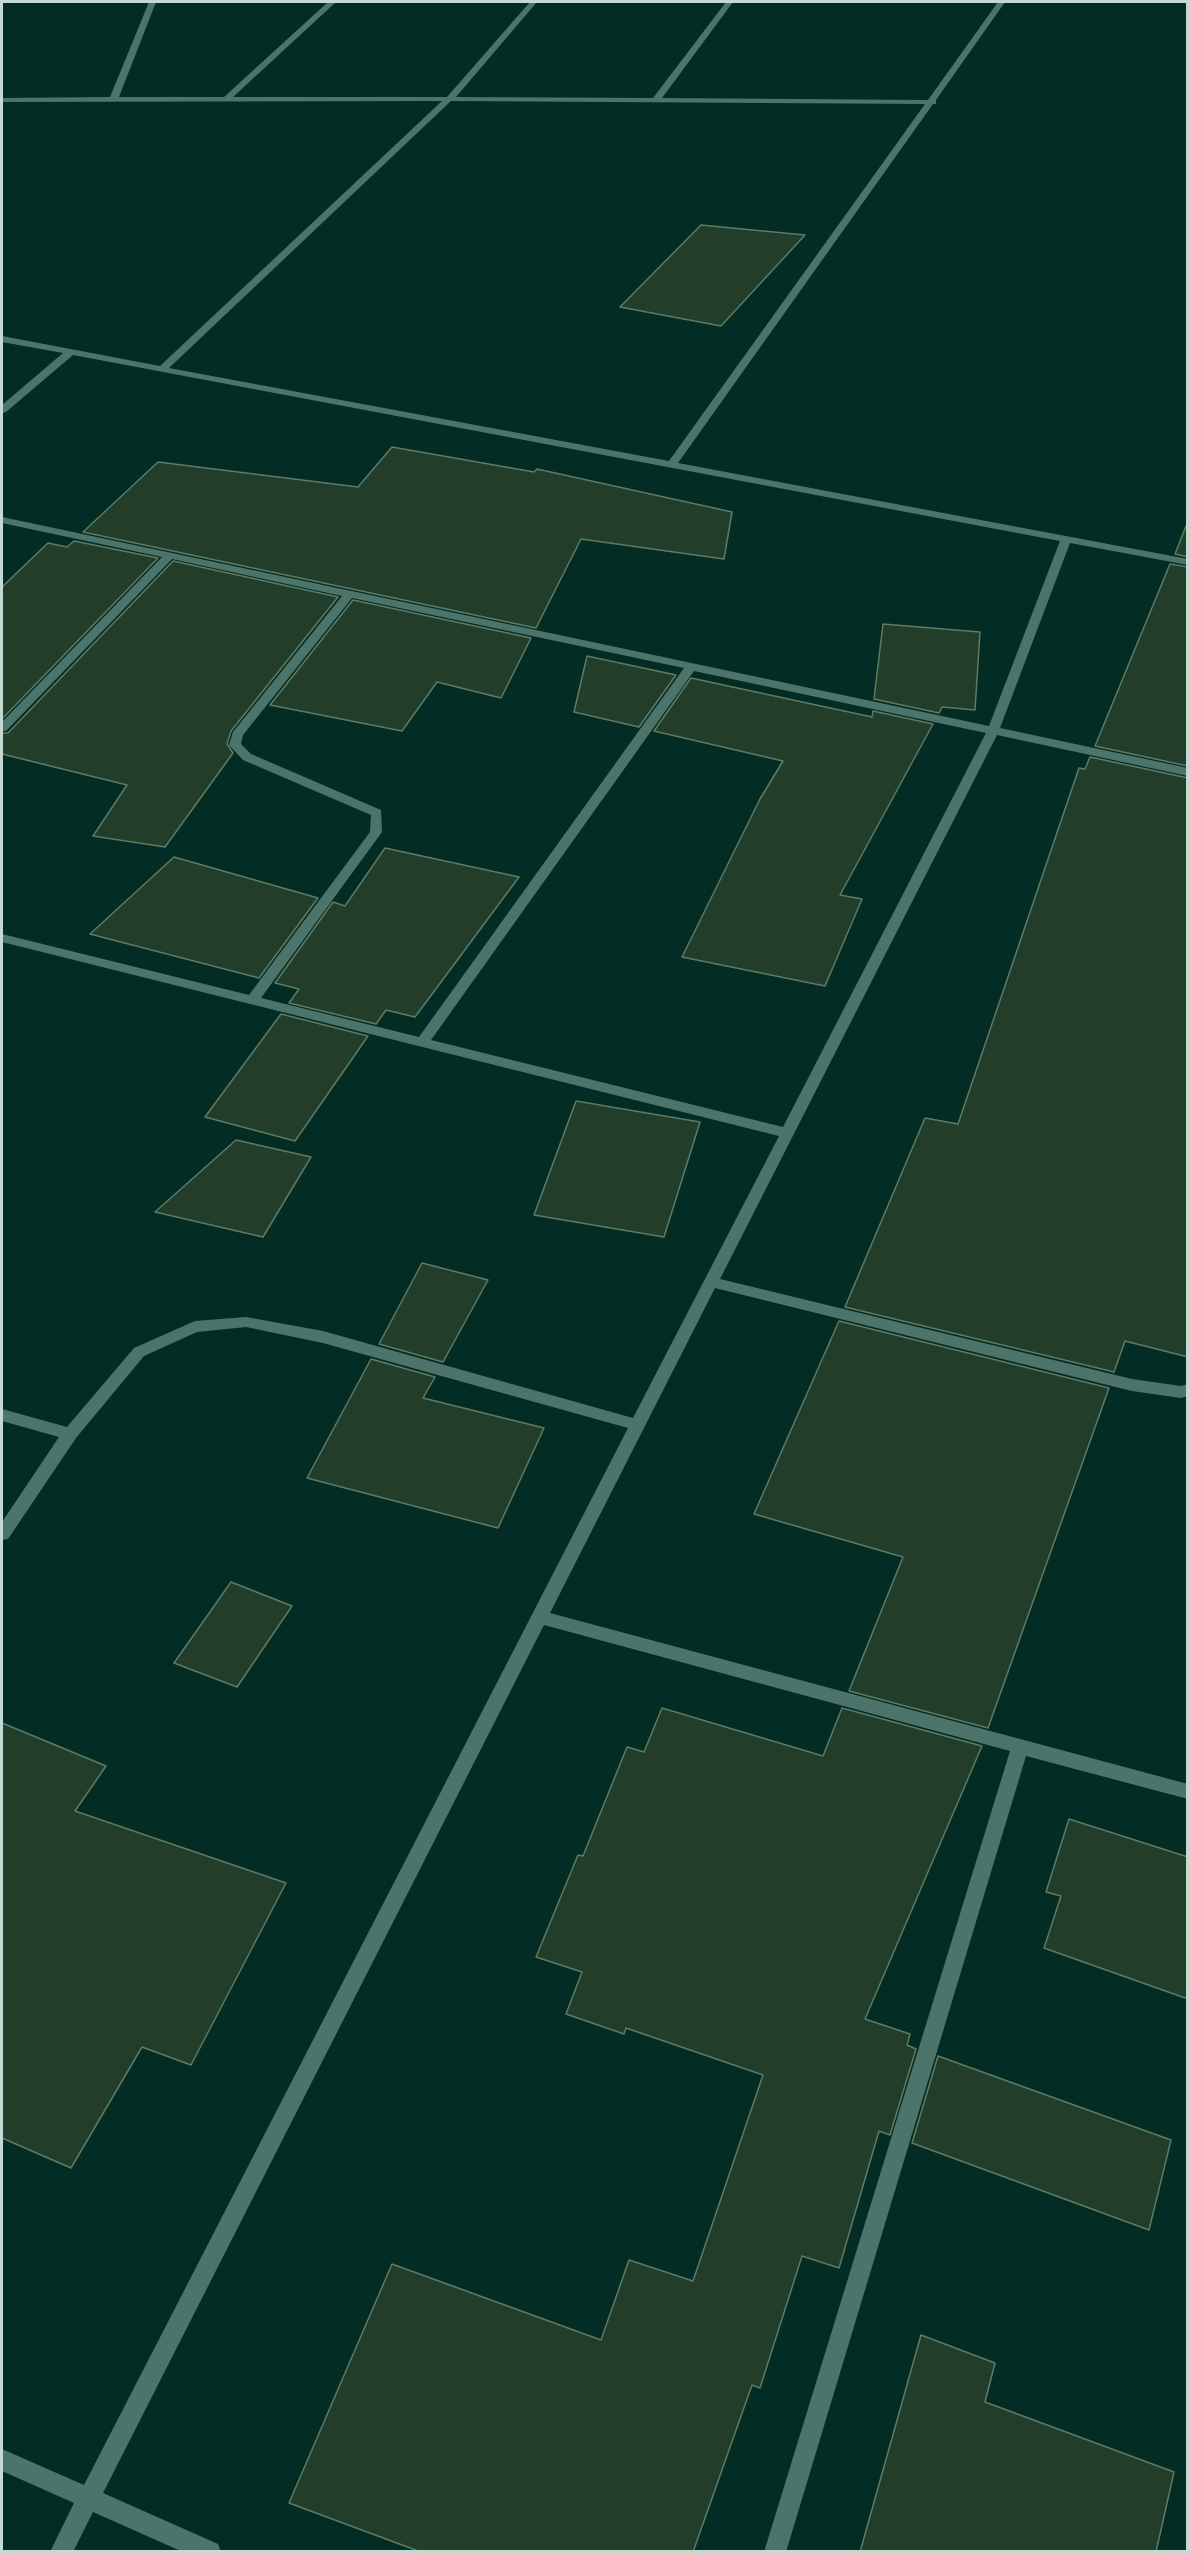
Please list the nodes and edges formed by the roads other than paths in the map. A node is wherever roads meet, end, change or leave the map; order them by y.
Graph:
1 (152, 2) edge
2 (332, 2) edge
3 (534, 2) edge
4 (730, 2) edge
5 (1002, 2) edge
6 (449, 99) junction
7 (2, 100) edge
8 (656, 100) junction
9 (113, 101) junction
10 (224, 101) junction
11 (933, 102) junction
12 (2, 339) edge
13 (71, 352) junction
14 (162, 369) junction
15 (2, 410) edge
16 (672, 464) junction
17 (2, 520) edge
18 (1067, 538) junction
19 (169, 556) junction
20 (1188, 562) edge
21 (349, 594) junction
22 (691, 667) junction
23 (2, 728) edge
24 (993, 731) junction
25 (1188, 772) edge
26 (2, 938) edge
27 (252, 1001) junction
28 (422, 1043) junction
29 (788, 1133) junction
30 (711, 1282) junction
31 (1188, 1390) edge
32 (2, 1415) edge
33 (638, 1425) junction
34 (70, 1434) junction
35 (2, 1534) edge
36 (540, 1617) junction
37 (1020, 1747) junction
38 (1188, 1792) edge
39 (2, 2460) edge
40 (88, 2500) junction
41 (61, 2552) edge
42 (210, 2552) edge
43 (775, 2552) edge

1 - 9 street
2 - 10 street
3 - 6 street
4 - 8 street
5 - 11 street
6 - 8 street
6 - 10 street
6 - 14 street
7 - 9 street
8 - 11 street
9 - 10 street
11 - 16 street
12 - 13 street
13 - 14 street
13 - 15 street
14 - 16 street
16 - 18 street
17 - 19 street
18 - 20 street
18 - 24 street
19 - 21 street
19 - 23 street
21 - 22 street
21 - 27 street
22 - 24 street
22 - 28 street
24 - 25 street
24 - 29 street
26 - 27 street
27 - 28 street
28 - 29 street
29 - 30 street
30 - 31 street
30 - 33 street
32 - 34 street
33 - 34 street
33 - 36 street
34 - 35 street
36 - 37 street
36 - 40 street
37 - 38 street
37 - 43 street
39 - 40 street
40 - 41 street
40 - 42 street

